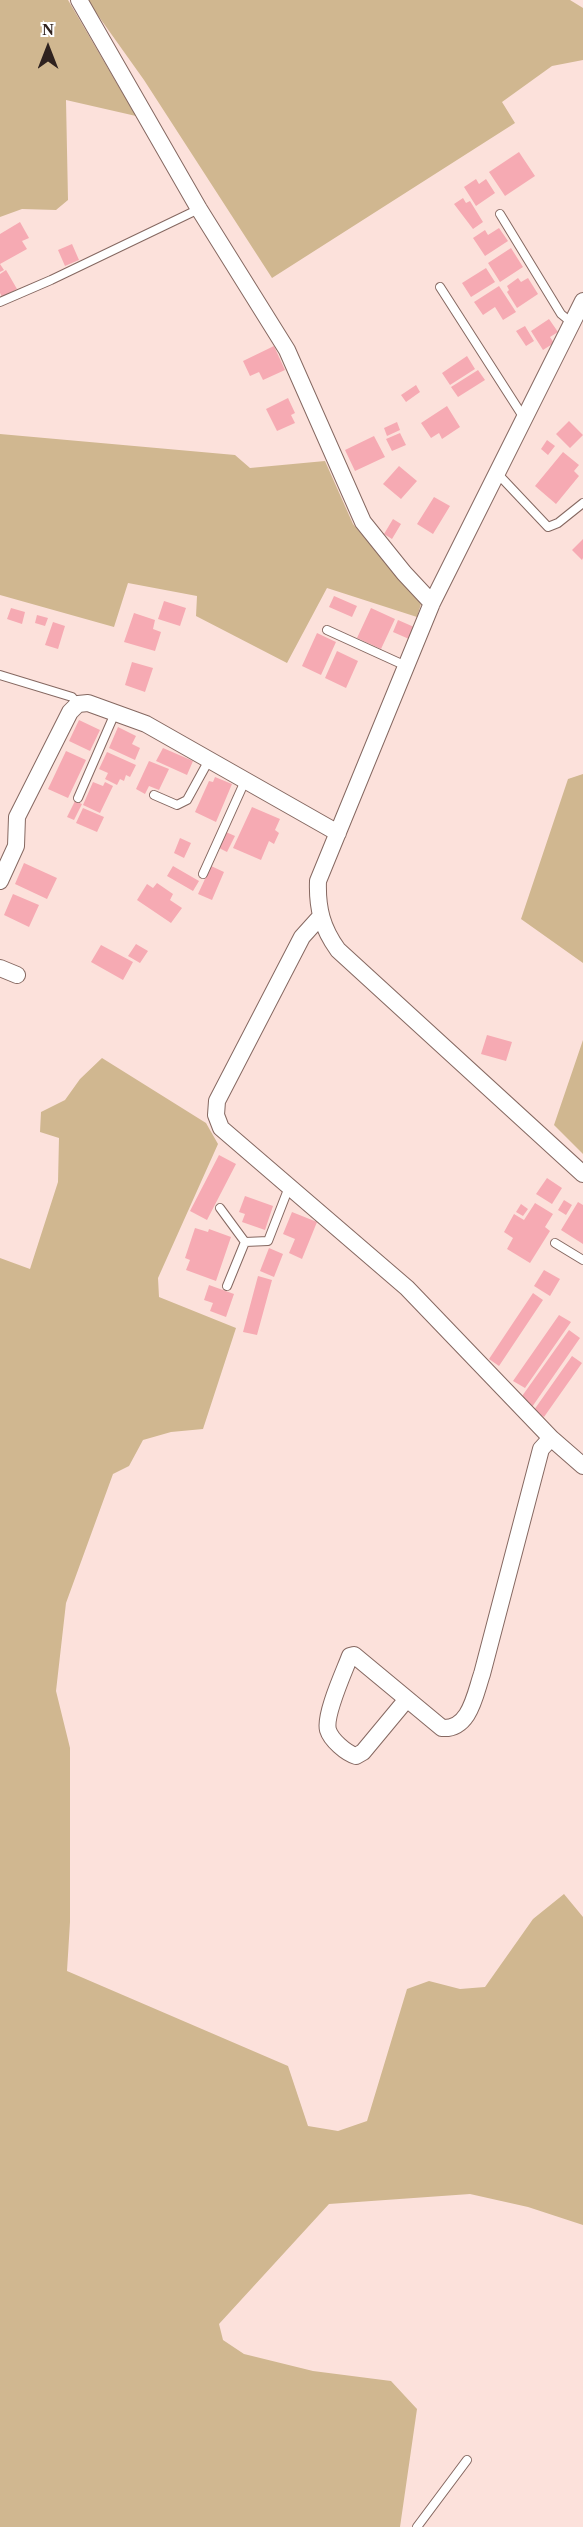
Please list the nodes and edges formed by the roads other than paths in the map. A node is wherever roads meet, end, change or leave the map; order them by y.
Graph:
1 (79, 0) edge
2 (199, 209) junction
3 (500, 214) dead end
4 (440, 287) dead end
5 (583, 301) edge
6 (0, 302) edge
7 (572, 323) junction
8 (524, 418) junction
9 (497, 472) junction
10 (583, 503) edge
11 (432, 603) junction
12 (327, 630) dead end
13 (406, 666) junction
14 (0, 675) edge
15 (78, 704) junction
16 (115, 713) junction
17 (209, 760) junction
18 (245, 781) junction
19 (154, 795) dead end
20 (78, 798) dead end
21 (338, 833) junction
22 (0, 839) edge
23 (16, 846) junction
24 (202, 874) dead end
25 (0, 880) edge
26 (320, 917) junction
27 (0, 968) edge
28 (17, 975) dead end
29 (583, 1174) edge
30 (290, 1187) junction
31 (220, 1208) dead end
32 (245, 1242) junction
33 (555, 1243) dead end
34 (583, 1260) edge
35 (227, 1286) dead end
36 (551, 1438) junction
37 (583, 1466) edge
38 (407, 1699) junction
39 (466, 2460) dead end
40 (417, 2527) edge

1 - 2 street
2 - 6 lane
2 - 11 street
3 - 7 lane
4 - 8 lane
5 - 7 street
7 - 8 street
8 - 9 street
9 - 10 lane
9 - 11 street
11 - 13 street
12 - 13 lane
13 - 21 street
14 - 15 lane
15 - 16 street
15 - 23 street
16 - 17 street
16 - 20 lane
17 - 18 street
17 - 19 lane
18 - 21 street
18 - 24 lane
21 - 26 street
22 - 23 street
23 - 25 street
26 - 29 street
26 - 30 street
27 - 28 street
30 - 32 lane
30 - 36 street
31 - 32 lane
32 - 35 lane
33 - 34 lane
36 - 37 street
36 - 38 street
38 - 38 street
39 - 40 lane

